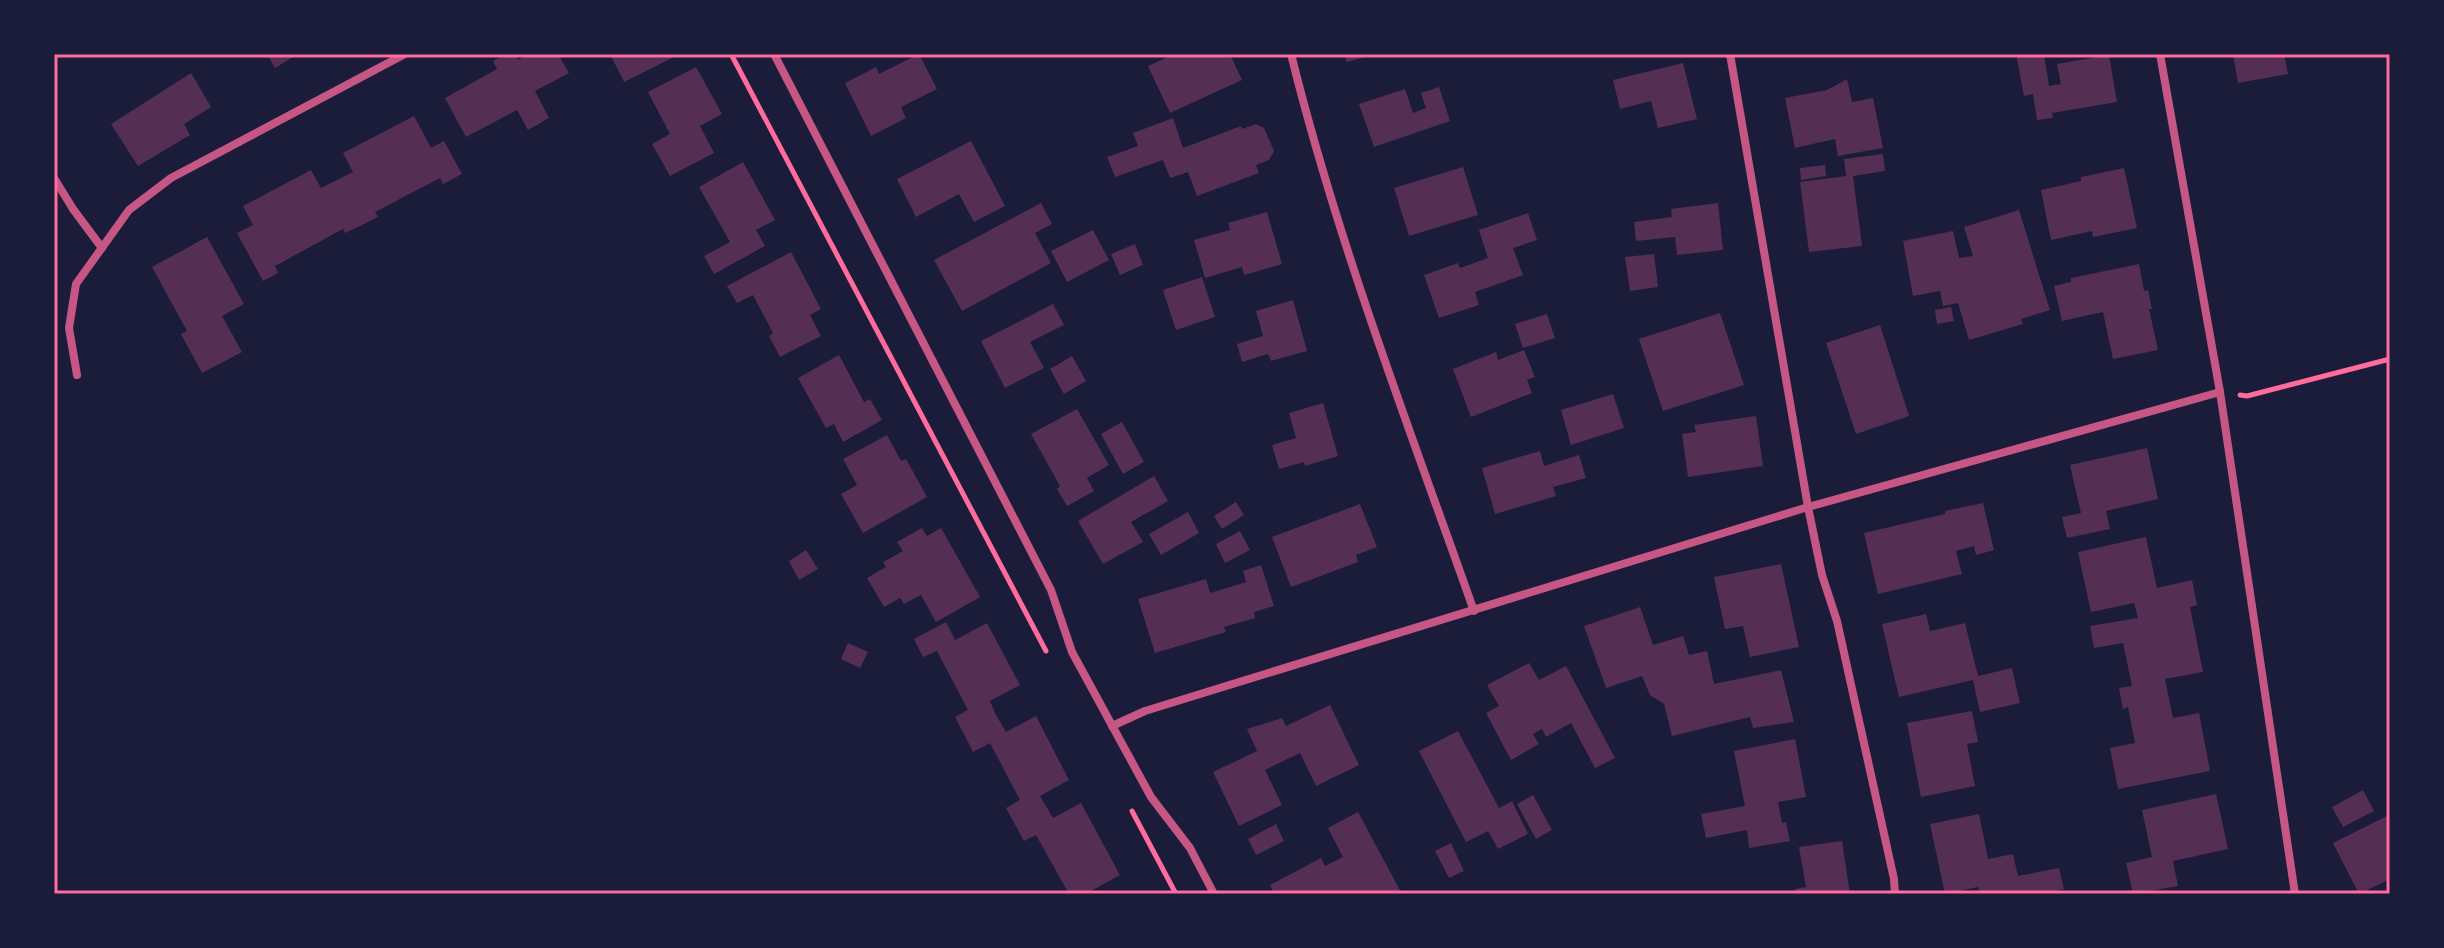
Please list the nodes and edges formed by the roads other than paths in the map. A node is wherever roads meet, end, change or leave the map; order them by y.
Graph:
1 (379, 54) edge
2 (405, 54) edge
3 (774, 54) edge
4 (1291, 54) edge
5 (1730, 54) edge
6 (2160, 54) edge
7 (385, 64) junction
8 (54, 178) edge
9 (102, 248) junction
10 (77, 375) dead end
11 (2220, 392) junction
12 (1808, 507) junction
13 (1474, 611) junction
14 (1112, 726) junction
15 (1214, 894) edge
16 (1895, 894) edge
17 (2295, 894) edge

1 - 7 street
2 - 7 street
3 - 14 street
4 - 13 street
5 - 12 street
6 - 11 street
7 - 9 street
8 - 9 street
9 - 10 street
11 - 12 street
11 - 17 street
12 - 13 street
12 - 16 street
13 - 14 street
14 - 15 street

